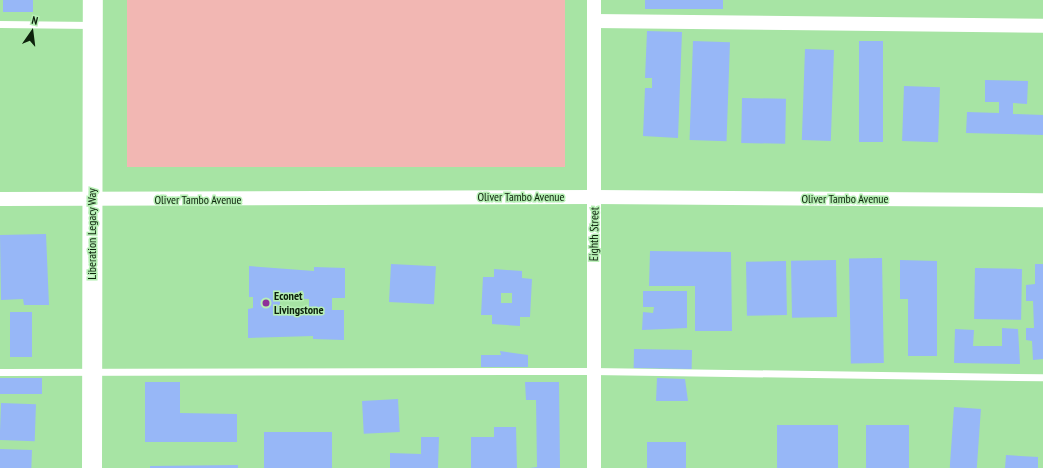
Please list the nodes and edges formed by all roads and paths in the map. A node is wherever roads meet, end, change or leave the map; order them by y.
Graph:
1 (93, 0) edge
2 (594, 0) edge
3 (594, 21) junction
4 (0, 24) edge
5 (93, 25) junction
6 (1043, 26) edge
7 (595, 197) junction
8 (0, 199) edge
9 (92, 200) junction
10 (1043, 200) edge
11 (92, 371) junction
12 (592, 371) junction
13 (0, 372) edge
14 (1043, 377) edge
15 (92, 468) edge
16 (594, 468) edge

1 - 5 main road, Liberation Legacy Way
2 - 3 street, Eighth Street
3 - 6 street
3 - 7 street, Eighth Street
4 - 5 lane
5 - 9 main road, Liberation Legacy Way
7 - 9 street, Oliver Tambo Avenue
7 - 10 street, Oliver Tambo Avenue
7 - 12 street, Eighth Street
8 - 9 street, Oliver Tambo Avenue
9 - 11 main road, Liberation Legacy Way
11 - 12 lane
11 - 13 lane
11 - 15 main road, Liberation Legacy Way
12 - 14 lane
12 - 16 street, Eighth Street

